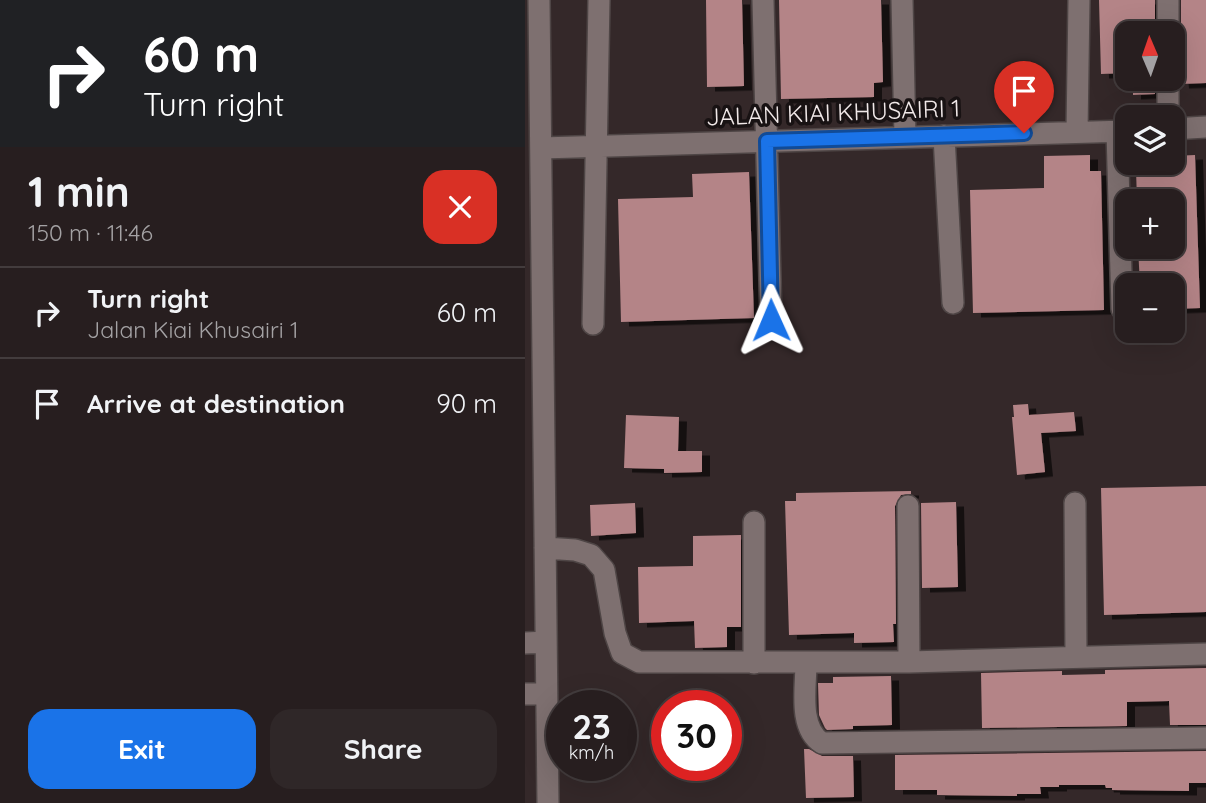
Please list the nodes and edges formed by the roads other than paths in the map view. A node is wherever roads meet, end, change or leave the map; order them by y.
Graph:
1 (539, 0) edge
2 (599, 0) edge
3 (763, 0) edge
4 (902, 0) edge
5 (1079, 0) edge
6 (1168, 0) edge
7 (1168, 21) edge
8 (533, 99) edge
9 (1206, 127) edge
10 (1185, 128) edge
11 (1077, 131) junction
12 (1115, 131) edge
13 (944, 136) junction
14 (905, 137) junction
15 (767, 141) junction
16 (596, 146) junction
17 (541, 148) junction
18 (1122, 175) edge
19 (533, 262) edge
20 (1122, 273) edge
21 (953, 303) dead end
22 (771, 320) dead end
23 (593, 324) dead end
24 (534, 412) edge
25 (1075, 503) dead end
26 (908, 506) dead end
27 (754, 522) dead end
28 (545, 548) junction
29 (535, 573) edge
30 (536, 643) edge
31 (1206, 654) edge
32 (1076, 657) junction
33 (909, 662) junction
34 (754, 663) junction
35 (806, 663) junction
36 (536, 694) edge
37 (1206, 738) edge
38 (546, 753) edge
39 (525, 759) edge
40 (546, 759) edge
41 (548, 781) edge
42 (548, 803) edge

1 - 8 street
2 - 16 street
3 - 15 street
4 - 14 street
5 - 11 street
6 - 7 street
8 - 17 street
9 - 10 street
11 - 12 street, JALAN KIAI KHUSAIRI 1
11 - 13 street, JALAN KIAI KHUSAIRI 1
13 - 14 street, JALAN KIAI KHUSAIRI 1
13 - 21 street
14 - 15 street, JALAN KIAI KHUSAIRI 1
15 - 16 street, JALAN KIAI KHUSAIRI 1
15 - 22 street
16 - 17 street, JALAN KIAI KHUSAIRI 1
16 - 23 street
17 - 19 street
18 - 20 street
19 - 24 street
24 - 28 street
25 - 32 street
26 - 33 street
27 - 34 street
28 - 29 street
28 - 34 street
29 - 30 street
30 - 36 street
31 - 32 street
32 - 33 street
33 - 35 street
34 - 35 street
35 - 37 street
36 - 38 street
39 - 40 street
41 - 42 street

